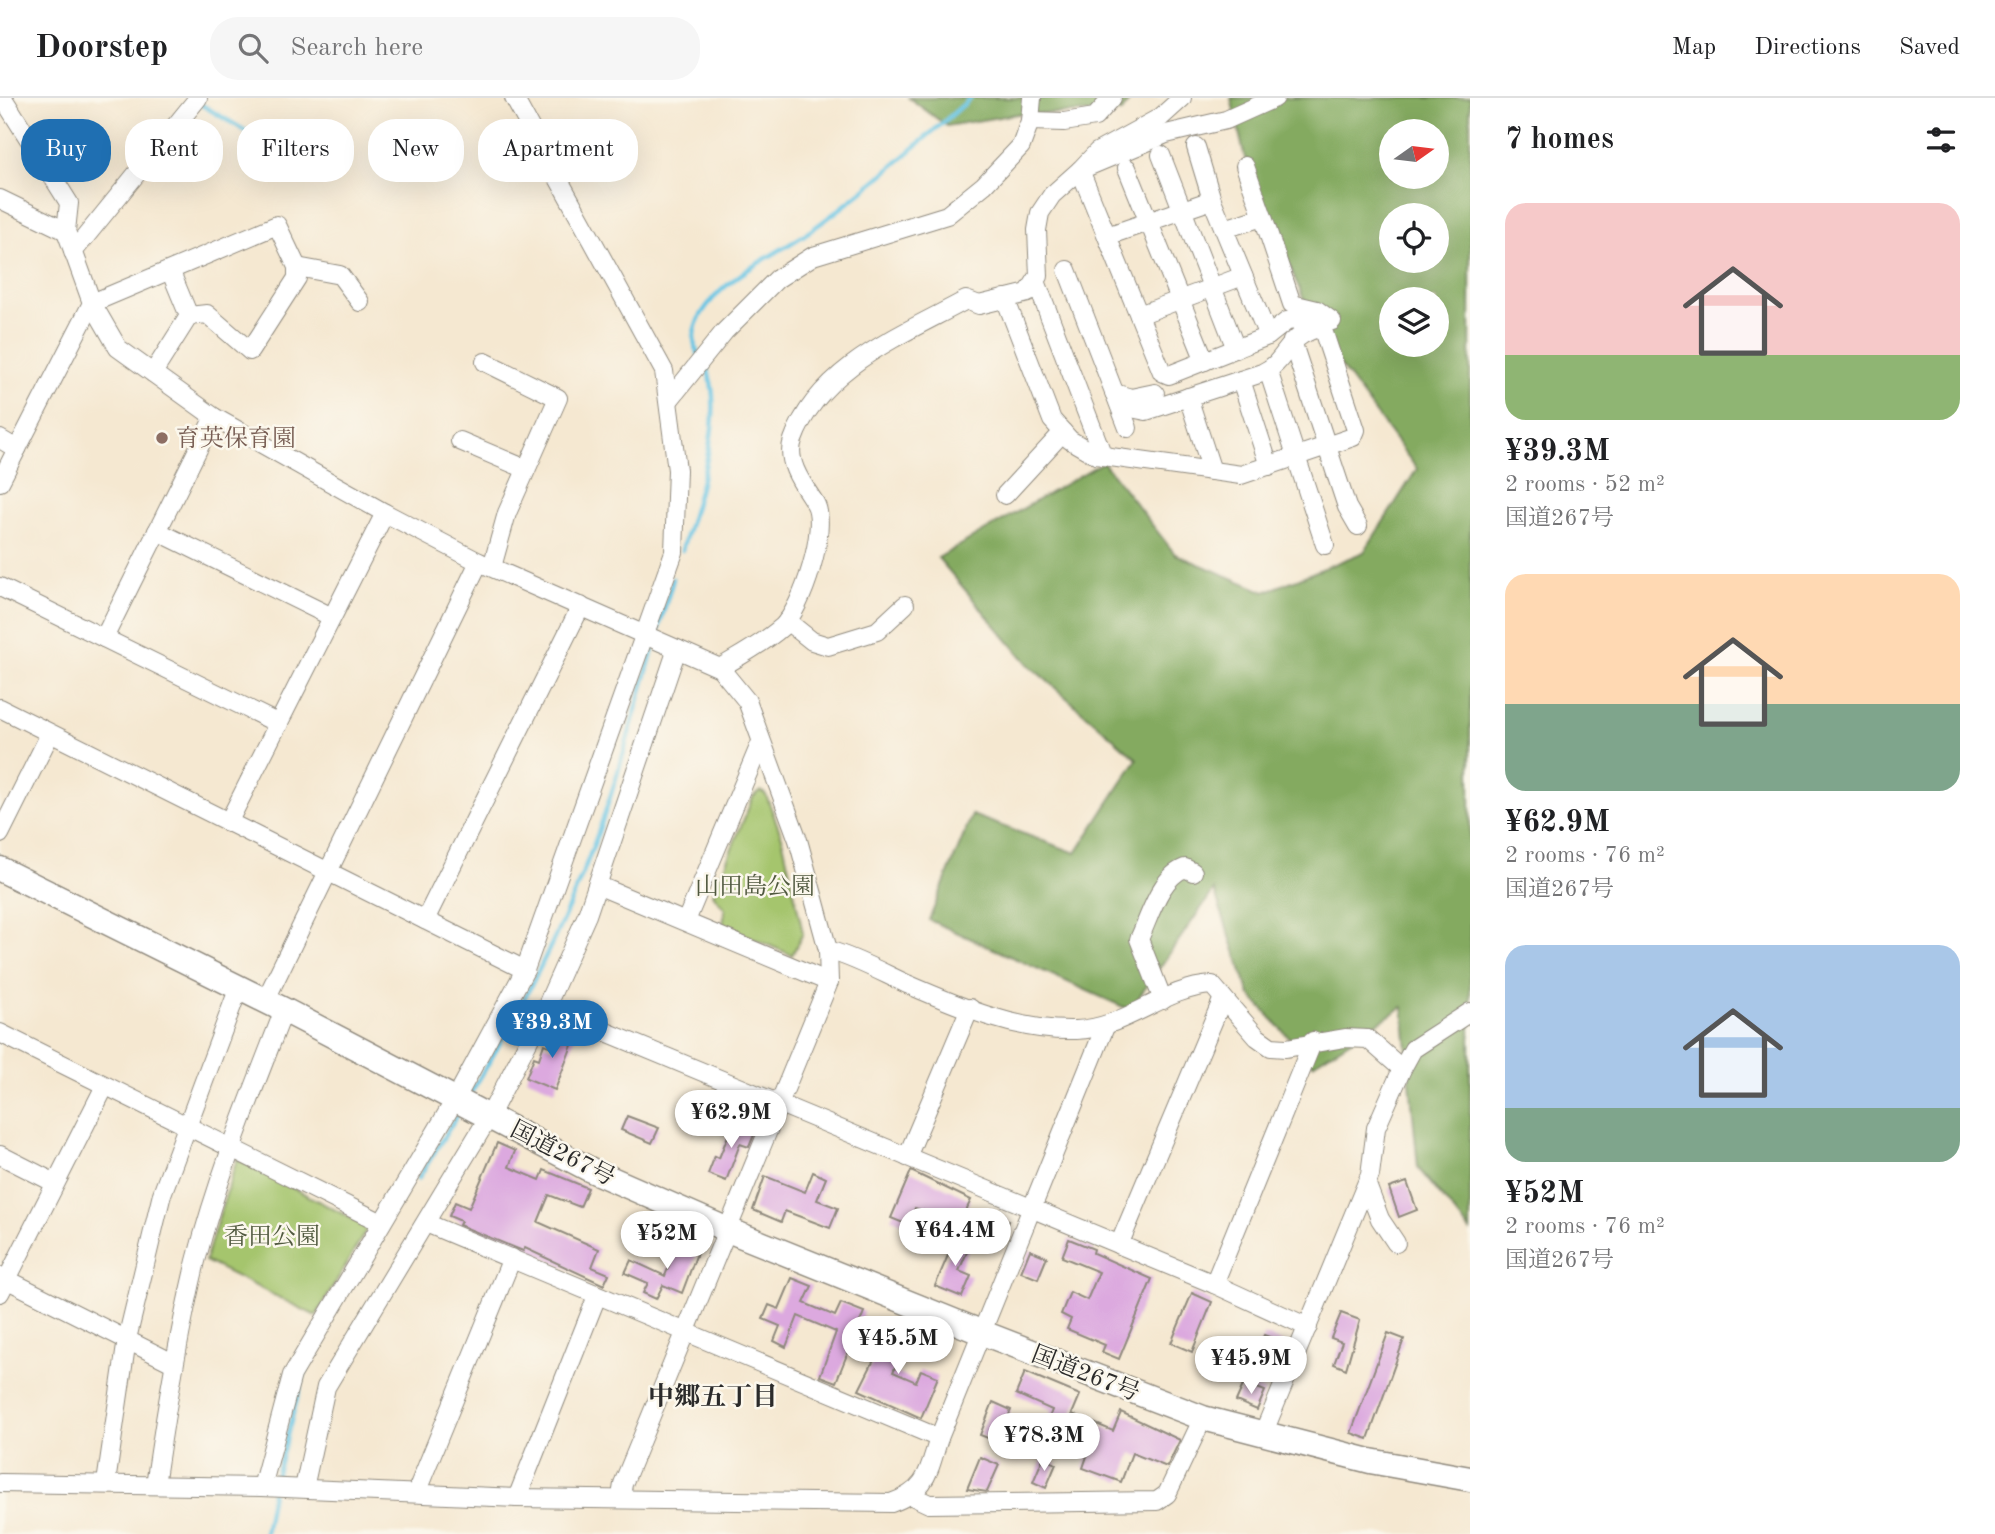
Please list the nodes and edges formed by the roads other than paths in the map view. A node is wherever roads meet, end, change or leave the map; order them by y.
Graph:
1 (3, 98) edge
2 (198, 98) edge
3 (514, 98) edge
4 (1032, 98) edge
5 (1112, 98) edge
6 (1182, 98) edge
7 (1275, 98) edge
8 (1030, 121) junction
9 (1196, 147) dead end
10 (1161, 155) dead end
11 (1245, 166) dead end
12 (1127, 168) dead end
13 (1080, 170) junction
14 (1212, 200) junction
15 (1, 202) edge
16 (1182, 210) junction
17 (1263, 217) junction
18 (1149, 221) junction
19 (1224, 229) junction
20 (66, 231) junction
21 (1107, 236) junction
22 (73, 252) junction
23 (297, 267) junction
24 (170, 270) junction
25 (1067, 270) dead end
26 (1243, 276) junction
27 (1036, 281) junction
28 (1212, 288) junction
29 (1005, 298) junction
30 (1180, 300) junction
31 (360, 302) dead end
32 (92, 303) junction
33 (189, 316) junction
34 (1139, 316) junction
35 (1327, 324) junction
36 (1268, 336) junction
37 (1292, 341) junction
38 (1236, 349) junction
39 (1205, 361) junction
40 (485, 362) dead end
41 (1268, 370) junction
42 (153, 373) junction
43 (1241, 380) junction
44 (1155, 393) dead end
45 (1188, 397) junction
46 (670, 399) junction
47 (1117, 400) junction
48 (214, 417) junction
49 (1128, 428) dead end
50 (1063, 432) junction
51 (0, 439) edge
52 (460, 442) dead end
53 (1326, 446) junction
54 (17, 449) junction
55 (1103, 456) junction
56 (1296, 456) junction
57 (1269, 466) junction
58 (526, 469) junction
59 (1212, 471) junction
60 (0, 482) edge
61 (1005, 495) dead end
62 (385, 513) junction
63 (1358, 526) dead end
64 (157, 531) junction
65 (1325, 545) dead end
66 (486, 564) junction
67 (0, 587) edge
68 (905, 605) dead end
69 (581, 606) junction
70 (330, 616) junction
71 (787, 621) junction
72 (647, 635) junction
73 (104, 638) junction
74 (671, 646) junction
75 (720, 668) junction
76 (0, 708) edge
77 (279, 724) junction
78 (50, 734) junction
79 (761, 742) junction
80 (228, 824) junction
81 (0, 834) edge
82 (0, 869) edge
83 (327, 872) junction
84 (1194, 872) dead end
85 (597, 885) junction
86 (425, 920) junction
87 (686, 920) junction
88 (828, 950) junction
89 (526, 970) junction
90 (829, 982) junction
91 (239, 987) junction
92 (1223, 998) junction
93 (1163, 1000) junction
94 (274, 1005) junction
95 (546, 1007) junction
96 (970, 1008) junction
97 (1470, 1012) edge
98 (1105, 1027) junction
99 (0, 1033) edge
100 (1312, 1041) junction
101 (1402, 1069) junction
102 (105, 1086) junction
103 (781, 1105) junction
104 (471, 1106) junction
105 (187, 1125) junction
106 (231, 1146) junction
107 (0, 1155) edge
108 (907, 1157) junction
109 (55, 1183) junction
110 (1367, 1185) junction
111 (1032, 1209) junction
112 (380, 1222) junction
113 (426, 1223) junction
114 (728, 1230) junction
115 (1396, 1243) dead end
116 (1119, 1245) junction
117 (512, 1258) junction
118 (2, 1283) edge
119 (1214, 1284) junction
120 (597, 1296) junction
121 (1308, 1327) junction
122 (687, 1330) junction
123 (983, 1333) junction
124 (127, 1339) junction
125 (173, 1363) junction
126 (1203, 1418) junction
127 (1263, 1434) junction
128 (939, 1438) junction
129 (1470, 1479) edge
130 (0, 1483) edge
131 (106, 1483) junction
132 (155, 1485) junction
133 (262, 1486) junction
134 (304, 1488) junction
135 (416, 1493) junction
136 (912, 1496) junction
137 (621, 1497) junction
138 (517, 1498) junction

1 - 20 street
2 - 22 street
3 - 46 street
4 - 8 street
5 - 8 street
6 - 13 street
7 - 13 street
8 - 46 street
9 - 14 street
10 - 16 street
11 - 17 street
12 - 18 street
13 - 21 street
13 - 27 street
14 - 16 street
14 - 19 street
15 - 20 street
16 - 18 street
16 - 28 street
17 - 19 street
17 - 35 street
18 - 21 street
18 - 30 street
19 - 26 street
20 - 22 street
21 - 34 street
22 - 32 street
23 - 24 street
23 - 31 street
23 - 33 street
24 - 32 street
24 - 33 street
25 - 47 street
26 - 28 street
26 - 36 street
27 - 29 street
27 - 55 street
28 - 30 street
28 - 38 street
29 - 50 street
29 - 71 street
30 - 34 street
30 - 39 street
32 - 42 street
32 - 54 street
33 - 42 street
34 - 39 street
35 - 36 street
35 - 37 street
35 - 53 street
36 - 38 street
37 - 41 street
37 - 53 street
38 - 39 street
40 - 58 street
41 - 43 street
41 - 56 street
42 - 48 street
43 - 45 street
43 - 57 street
44 - 47 street
45 - 47 street
45 - 59 street
46 - 72 street
47 - 49 street
48 - 62 street
48 - 64 street
50 - 55 street
50 - 61 street
51 - 54 street
52 - 58 street
53 - 56 street
53 - 63 street
54 - 60 street
55 - 59 street
56 - 57 street
56 - 65 street
57 - 59 street
58 - 66 street
62 - 66 street
62 - 70 street
64 - 70 street
64 - 73 street
66 - 69 street
66 - 83 street
67 - 73 street
68 - 71 street
69 - 72 street
69 - 86 street
70 - 77 street
71 - 75 street
72 - 74 street
72 - 89 street
73 - 77 street
74 - 75 street
74 - 85 street
75 - 79 street
76 - 78 street
77 - 80 street
78 - 80 street
78 - 81 street
79 - 87 street
79 - 88 street
80 - 83 street
82 - 91 highway, 国道267号
83 - 86 street
83 - 94 street
84 - 93 street
85 - 87 street
85 - 95 street
86 - 89 street
87 - 90 street
88 - 90 street
88 - 96 street
89 - 104 street
90 - 103 street
91 - 94 highway, 国道267号
91 - 105 street
92 - 93 street
92 - 100 street
92 - 116 street
93 - 98 street
94 - 104 highway, 国道267号
94 - 106 street
95 - 103 street
95 - 104 street
96 - 98 street
96 - 108 street
97 - 101 street
98 - 111 street
99 - 102 street
100 - 101 street
100 - 119 street
101 - 110 street
102 - 105 street
102 - 109 street
103 - 108 street
103 - 114 street
104 - 112 street
104 - 113 street
104 - 114 highway, 国道267号
105 - 106 street
105 - 124 street
106 - 112 street
106 - 125 street
107 - 109 street
108 - 111 street
109 - 118 street
110 - 115 street
110 - 121 street
111 - 116 street
111 - 123 street
112 - 133 street
113 - 117 street
113 - 134 street
114 - 122 street
114 - 123 highway, 国道267号
116 - 119 street
117 - 120 street
117 - 135 street
118 - 124 street
119 - 121 street
120 - 122 street
120 - 138 street
121 - 127 street
122 - 128 street
122 - 137 street
123 - 126 highway, 国道267号
123 - 128 street
124 - 125 street
124 - 131 street
125 - 132 street
126 - 127 highway, 国道267号
126 - 136 street
127 - 129 highway, 国道267号
128 - 136 street
130 - 131 street
131 - 132 street
132 - 133 street
133 - 134 street
134 - 135 street
135 - 138 street
136 - 137 street
137 - 138 street

